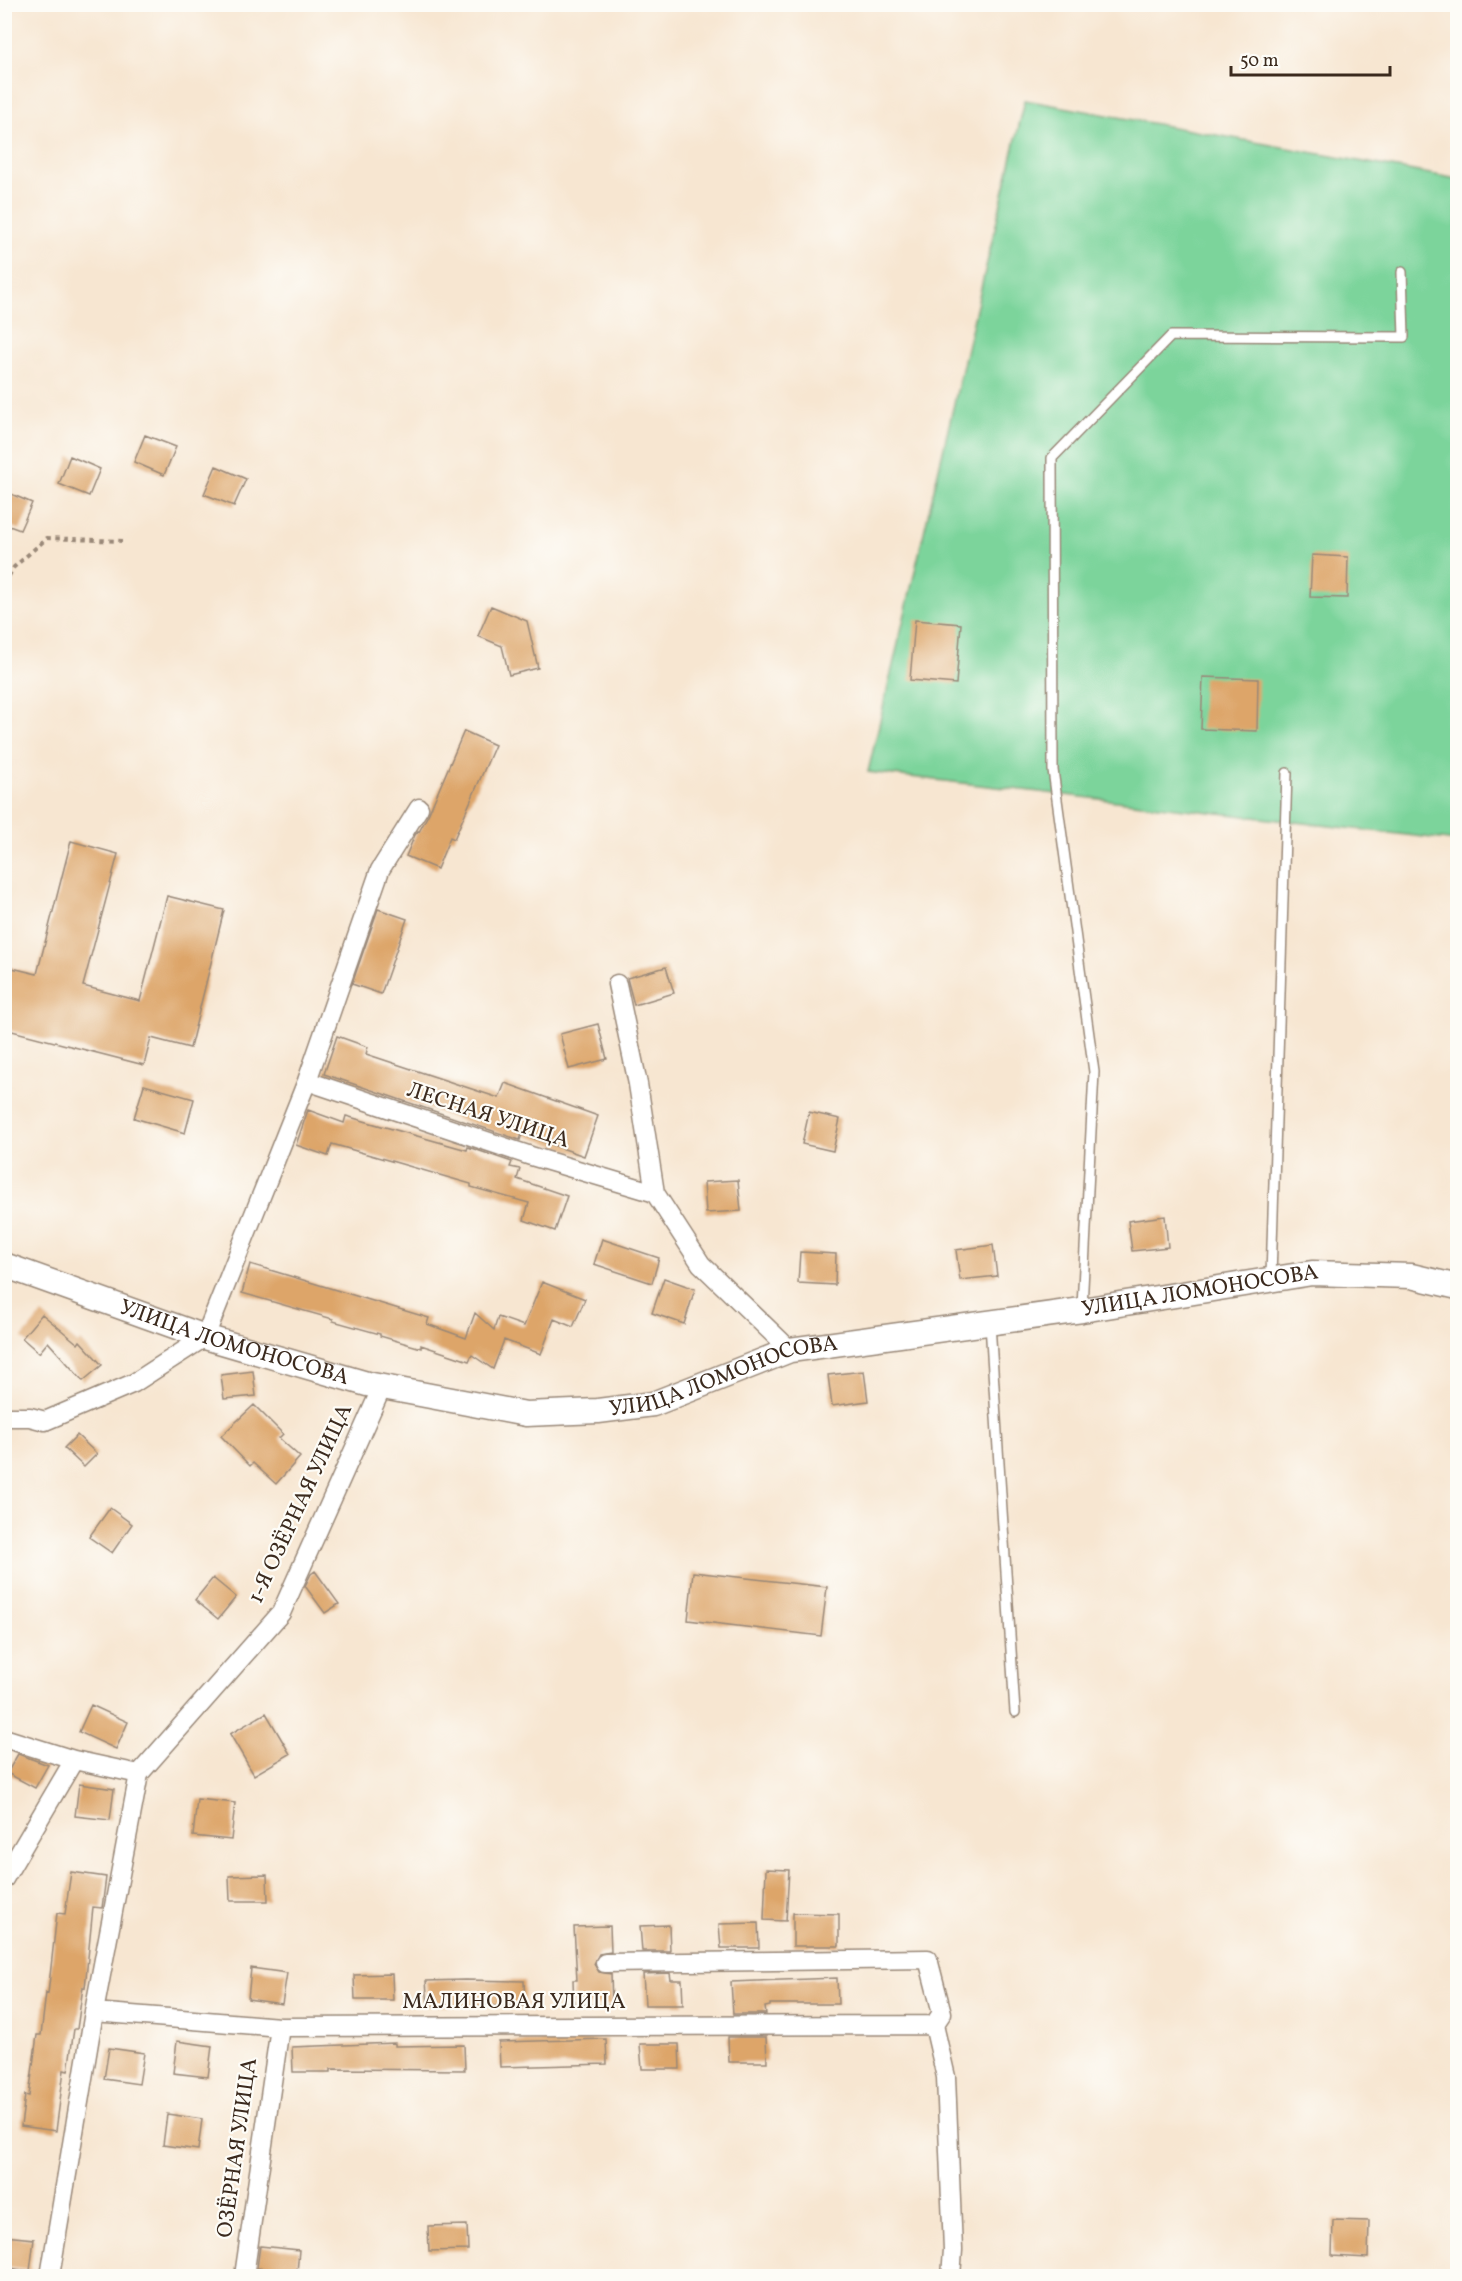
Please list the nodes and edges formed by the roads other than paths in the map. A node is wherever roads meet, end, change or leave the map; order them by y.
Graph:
1 (1402, 272) dead end
2 (1287, 773) dead end
3 (419, 808) dead end
4 (617, 984) dead end
5 (307, 1082) junction
6 (655, 1192) junction
7 (4, 1265) edge
8 (1271, 1280) junction
9 (1458, 1287) edge
10 (1082, 1310) junction
11 (990, 1322) junction
12 (205, 1337) junction
13 (790, 1350) junction
14 (382, 1387) junction
15 (4, 1416) edge
16 (1015, 1712) dead end
17 (4, 1738) edge
18 (74, 1760) junction
19 (139, 1774) junction
20 (4, 1879) edge
21 (605, 1963) dead end
22 (94, 2012) junction
23 (934, 2025) junction
24 (280, 2026) junction
25 (51, 2277) edge
26 (244, 2277) edge
27 (951, 2277) edge

1 - 10 lane
2 - 8 lane
3 - 5 street
4 - 6 street
5 - 6 street, ЛЕСНАЯ УЛИЦА
5 - 12 street
6 - 13 street
7 - 12 street, УЛИЦА ЛОМОНОСОВА
8 - 9 street, УЛИЦА ЛОМОНОСОВА
8 - 10 street, УЛИЦА ЛОМОНОСОВА
10 - 11 street, УЛИЦА ЛОМОНОСОВА
11 - 13 street, УЛИЦА ЛОМОНОСОВА
11 - 16 lane
12 - 14 street, УЛИЦА ЛОМОНОСОВА
12 - 15 street
13 - 14 street, УЛИЦА ЛОМОНОСОВА
14 - 19 street, 1-Я ОЗЁРНАЯ УЛИЦА
17 - 18 street
18 - 19 street
18 - 20 street
19 - 22 street
21 - 23 street
22 - 24 street, МАЛИНОВАЯ УЛИЦА
22 - 25 street
23 - 24 street, МАЛИНОВАЯ УЛИЦА
23 - 27 street
24 - 26 street, ОЗЁРНАЯ УЛИЦА

